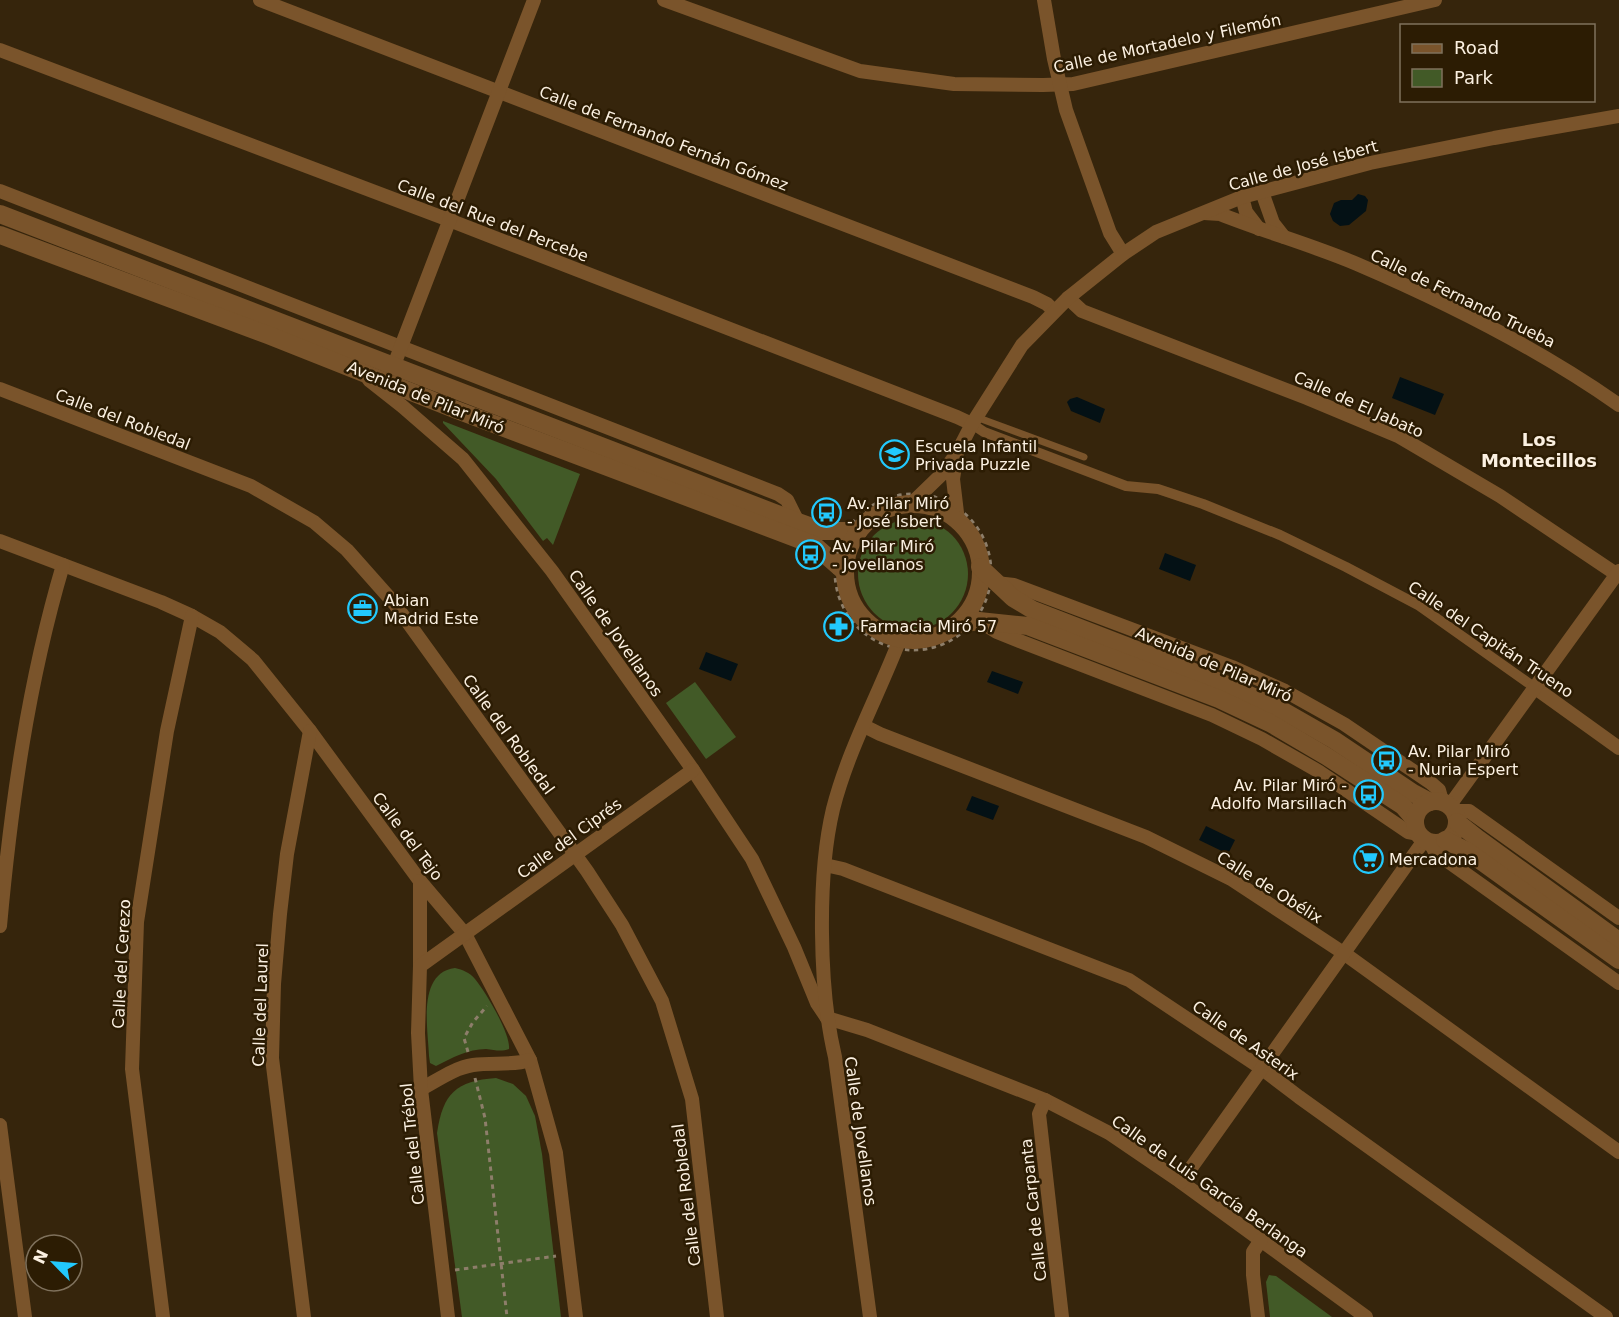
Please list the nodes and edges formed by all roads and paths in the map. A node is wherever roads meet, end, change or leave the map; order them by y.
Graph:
1 (260, 0) edge
2 (534, 0) edge
3 (664, 0) edge
4 (1044, 0) edge
5 (1435, 0) edge
6 (0, 50) edge
7 (1059, 85) junction
8 (499, 92) junction
9 (1619, 116) edge
10 (0, 191) edge
11 (1262, 192) junction
12 (1242, 197) junction
13 (1203, 213) junction
14 (0, 214) edge
15 (449, 220) junction
16 (1259, 229) junction
17 (0, 235) edge
18 (1284, 237) junction
19 (1123, 254) junction
20 (1068, 298) junction
21 (1054, 311) junction
22 (401, 346) junction
23 (394, 365) junction
24 (354, 369) junction
25 (0, 388) edge
26 (1619, 405) edge
27 (974, 421) junction
28 (957, 453) junction
29 (1084, 457) dead end
30 (917, 499) junction
31 (956, 513) junction
32 (798, 522) junction
33 (852, 532) junction
34 (0, 541) edge
35 (63, 565) junction
36 (840, 567) junction
37 (1618, 573) edge
38 (988, 576) junction
39 (192, 616) junction
40 (970, 622) junction
41 (898, 644) junction
42 (1534, 687) junction
43 (864, 726) junction
44 (310, 731) junction
45 (1619, 748) edge
46 (693, 770) junction
47 (1447, 808) junction
48 (1427, 835) junction
49 (575, 854) junction
50 (825, 865) junction
51 (420, 881) junction
52 (1619, 918) edge
53 (0, 926) edge
54 (465, 934) junction
55 (1619, 941) edge
56 (1345, 954) junction
57 (824, 955) junction
58 (798, 957) junction
59 (1619, 960) edge
60 (420, 966) junction
61 (1619, 983) edge
62 (490, 1003) dead end
63 (827, 1018) junction
64 (530, 1060) junction
65 (471, 1065) junction
66 (1261, 1068) junction
67 (421, 1089) junction
68 (1045, 1100) junction
69 (0, 1125) edge
70 (1619, 1152) edge
71 (1182, 1182) junction
72 (1260, 1240) junction
73 (568, 1254) junction
74 (501, 1263) junction
75 (454, 1270) dead end
76 (25, 1317) edge
77 (163, 1317) edge
78 (304, 1317) edge
79 (448, 1317) edge
80 (507, 1317) edge
81 (576, 1317) edge
82 (717, 1317) edge
83 (870, 1317) edge
84 (1062, 1317) edge
85 (1258, 1317) edge
86 (1366, 1317) edge
87 (1606, 1317) edge

1 - 8 street, Calle de Fernando Fernán Gómez
2 - 8 street
3 - 7 street, Calle de Mortadelo y Filemón
4 - 7 street
5 - 7 street, Calle de Mortadelo y Filemón
6 - 15 street, Calle del Rue del Percebe
7 - 19 street
8 - 15 street
8 - 21 street, Calle de Fernando Fernán Gómez
9 - 11 street, Calle de José Isbert
10 - 22 street
11 - 12 street, Calle de José Isbert
11 - 18 street
12 - 13 street, Calle de José Isbert
12 - 16 street
13 - 16 street, Calle de Fernando Trueba
13 - 19 street, Calle de José Isbert
14 - 23 street, Avenida de Pilar Miró
15 - 22 street
15 - 27 street, Calle del Rue del Percebe
16 - 18 street, Calle de Fernando Trueba
17 - 24 street, Avenida de Pilar Miró
18 - 26 street, Calle de Fernando Trueba
19 - 20 street, Calle de José Isbert
20 - 21 street, Calle de José Isbert
20 - 37 street, Calle de El Jabato
21 - 27 street, Calle de José Isbert
22 - 23 street
22 - 32 street
23 - 32 street, Avenida de Pilar Miró
24 - 36 street, Avenida de Pilar Miró
24 - 46 street, Calle de Jovellanos
25 - 49 street, Calle del Robledal
27 - 28 street, Calle de José Isbert
27 - 29 lane
27 - 42 street, Calle del Capitán Trueno
28 - 30 street, Calle de José Isbert
28 - 31 street, Calle de José Isbert
30 - 31 street
30 - 31 path
30 - 33 street
30 - 33 path
31 - 38 street
31 - 38 path
32 - 33 street, Avenida de Pilar Miró
33 - 36 street
33 - 36 path
34 - 35 street, Calle del Tejo
35 - 39 street, Calle del Tejo
35 - 53 street
36 - 41 street
36 - 41 path
37 - 42 street
38 - 40 path
38 - 40 street
38 - 47 street, Avenida de Pilar Miró
39 - 44 street, Calle del Tejo
39 - 77 street, Calle del Cerezo
40 - 41 street
40 - 41 path
40 - 48 street, Avenida de Pilar Miró
41 - 43 street
42 - 45 street, Calle del Capitán Trueno
42 - 47 street
43 - 50 street
43 - 56 street, Calle de Obélix
44 - 51 street, Calle del Tejo
44 - 78 street, Calle del Laurel
46 - 49 street, Calle del Ciprés
46 - 58 street, Calle de Jovellanos
47 - 48 street
47 - 48 street
47 - 52 street, Avenida de Pilar Miró
47 - 55 street, Avenida de Pilar Miró
48 - 56 street
48 - 59 street, Avenida de Pilar Miró
48 - 61 street, Avenida de Pilar Miró
49 - 54 street, Calle del Ciprés
49 - 82 street, Calle del Robledal
50 - 57 street
50 - 66 street, Calle de Asterix
51 - 54 street, Calle del Tejo
51 - 60 street, Calle del Trébol
54 - 60 street
54 - 64 street, Calle del Tejo
56 - 66 street
56 - 70 street, Calle de Obélix
57 - 58 street
57 - 63 street
58 - 63 street, Calle de Jovellanos
60 - 67 street, Calle del Trébol
62 - 65 path
63 - 68 street, Calle de Luis García Berlanga
63 - 83 street, Calle de Jovellanos
64 - 65 street
64 - 73 street, Calle del Tejo
65 - 67 street
65 - 74 path
66 - 71 street
66 - 87 street, Calle de Asterix
67 - 79 street, Calle del Trébol
68 - 71 street, Calle de Luis García Berlanga
68 - 84 street, Calle de Carpanta
69 - 76 street
71 - 72 street, Calle de Luis García Berlanga
72 - 85 street
72 - 86 street, Calle de Luis García Berlanga
73 - 74 path
73 - 81 street, Calle del Tejo
74 - 75 path
74 - 80 path

